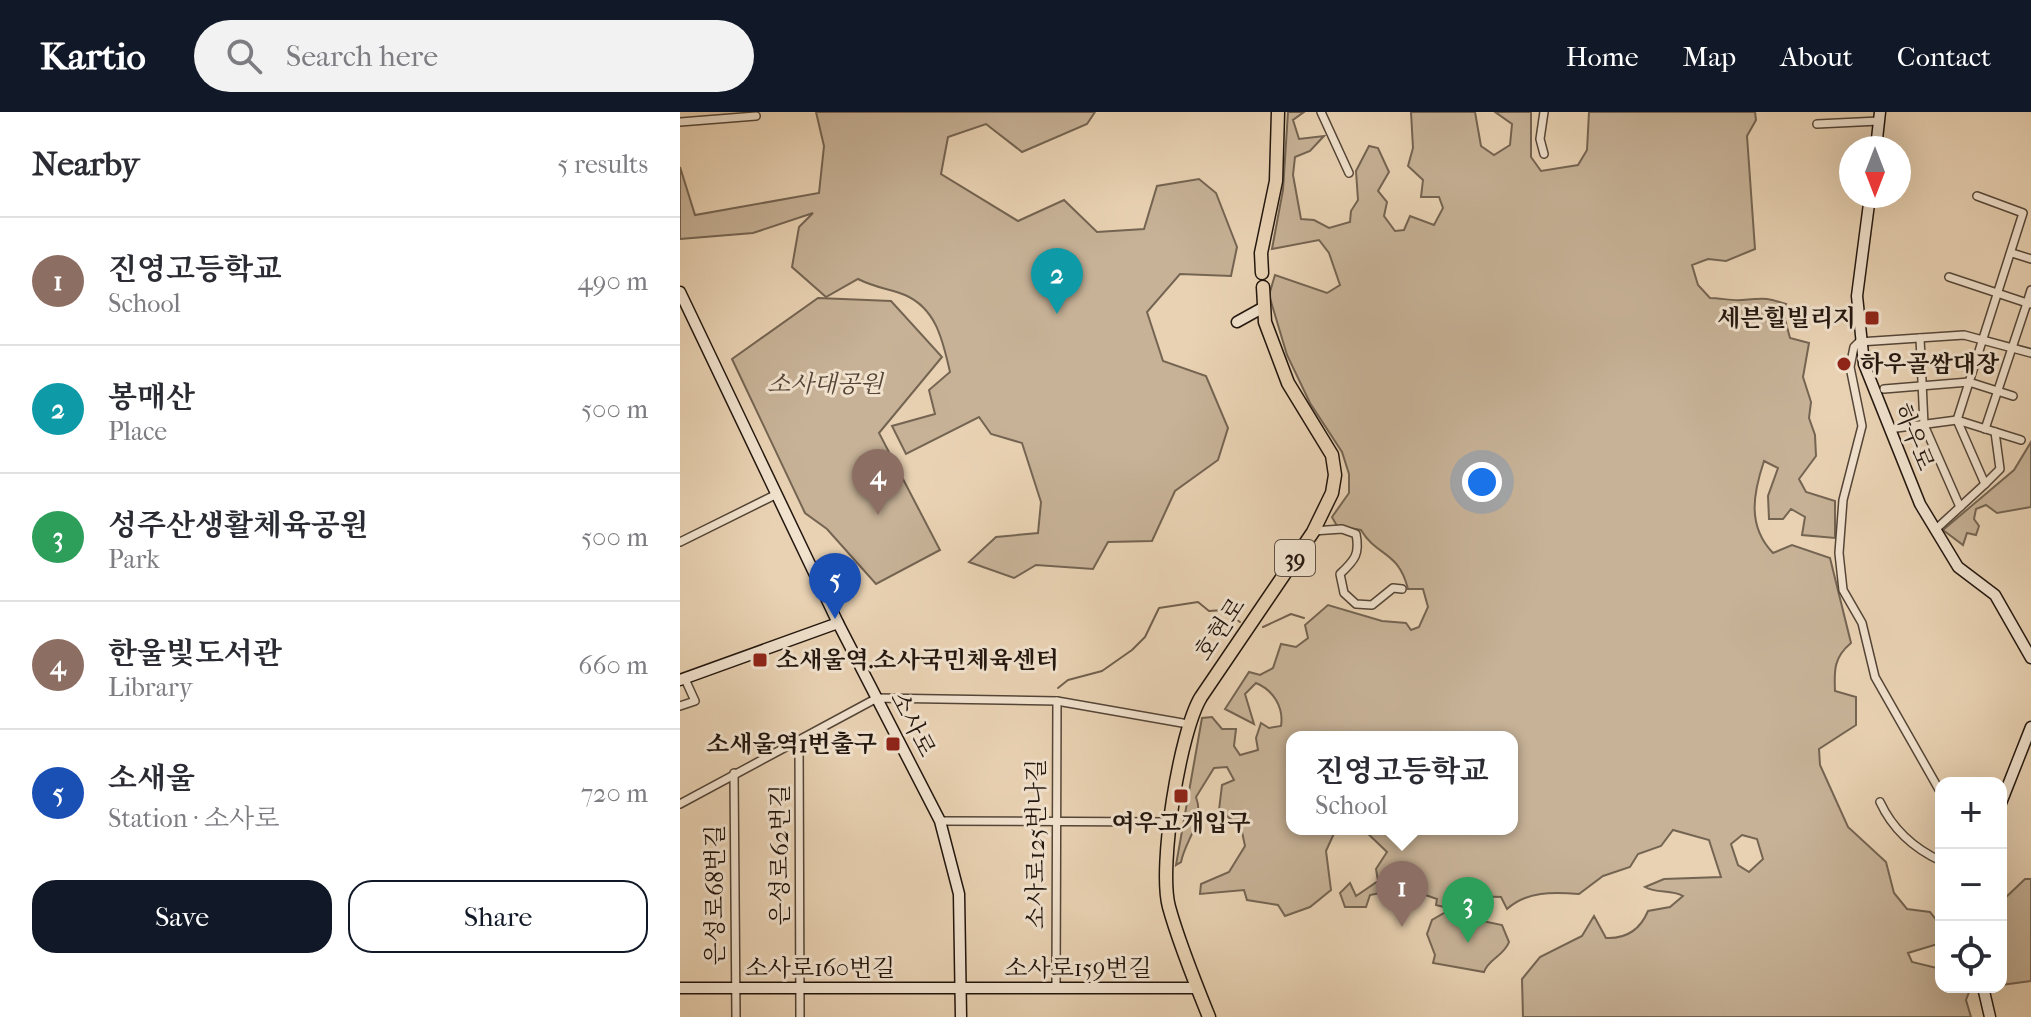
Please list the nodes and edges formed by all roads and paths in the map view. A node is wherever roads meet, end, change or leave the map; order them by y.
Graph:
1 (1278, 112) edge
2 (1321, 112) edge
3 (1544, 112) edge
4 (756, 116) dead end
5 (1879, 117) edge
6 (680, 122) edge
7 (1817, 124) dead end
8 (1544, 154) dead end
9 (1349, 173) dead end
10 (1977, 196) dead end
11 (1868, 208) edge
12 (2012, 253) junction
13 (2031, 259) edge
14 (1262, 273) dead end
15 (1949, 277) dead end
16 (1263, 287) dead end
17 (2031, 290) edge
18 (680, 292) edge
19 (1999, 292) junction
20 (2029, 304) edge
21 (1264, 307) junction
22 (1237, 322) dead end
23 (1920, 338) junction
24 (1984, 339) junction
25 (1859, 342) junction
26 (2012, 346) junction
27 (2031, 353) edge
28 (1969, 382) junction
29 (1922, 384) junction
30 (1884, 389) dead end
31 (1997, 391) junction
32 (2013, 396) dead end
33 (1957, 420) junction
34 (1924, 425) junction
35 (1889, 429) junction
36 (1985, 429) junction
37 (1995, 432) junction
38 (2021, 440) dead end
39 (1985, 484) junction
40 (777, 494) junction
41 (1960, 507) junction
42 (1935, 530) junction
43 (1313, 531) junction
44 (680, 542) edge
45 (1402, 589) dead end
46 (838, 623) junction
47 (2031, 658) edge
48 (682, 680) edge
49 (877, 698) junction
50 (1057, 701) junction
51 (680, 706) edge
52 (1188, 724) junction
53 (2031, 727) edge
54 (799, 741) junction
55 (734, 773) junction
56 (1935, 782) edge
57 (2007, 788) edge
58 (1880, 802) dead end
59 (680, 804) edge
60 (940, 821) junction
61 (1057, 821) junction
62 (1171, 822) junction
63 (1935, 858) edge
64 (800, 987) junction
65 (680, 988) edge
66 (735, 988) junction
67 (1056, 988) junction
68 (1197, 988) junction
69 (960, 989) junction
70 (1984, 993) edge
71 (736, 1017) edge
72 (800, 1017) edge
73 (961, 1017) edge
74 (1209, 1017) edge
75 (1990, 1017) edge

1 - 14 main road
2 - 9 street
3 - 8 street
4 - 6 street
5 - 7 street
10 - 12 street
11 - 25 street, 하우로
12 - 13 street
12 - 19 street
15 - 19 street
16 - 21 main road, 호현로 / 39
17 - 20 street
18 - 40 street, 소사로
19 - 20 street
19 - 24 street
20 - 26 street
21 - 22 street
21 - 43 main road, 호현로 / 39
23 - 24 street
23 - 25 street
23 - 29 street
24 - 26 street
24 - 28 street
25 - 35 street, 하우로
25 - 56 street
26 - 27 street
26 - 31 street
28 - 29 street
28 - 31 street
28 - 33 street
29 - 30 street
29 - 34 street
31 - 32 street
31 - 36 street
33 - 34 street
33 - 36 street
33 - 39 street
34 - 35 street
34 - 41 street
35 - 42 street, 하우로
36 - 37 street
37 - 38 street
37 - 39 street
39 - 41 street
40 - 44 street
40 - 46 street, 소사로
41 - 42 street
42 - 47 street, 하우로
43 - 45 street
43 - 52 main road, 호현로 / 39
46 - 48 street
46 - 49 street, 소사로
48 - 51 street
49 - 50 street
49 - 54 street
49 - 60 street, 소사로
50 - 52 street
50 - 61 street, 소사로125번나길
52 - 62 main road, 호현로 / 39
53 - 57 street
54 - 55 street
54 - 64 street, 은성로62번길
55 - 59 street
55 - 66 street, 은성로68번길
58 - 63 street
60 - 61 street
60 - 69 street, 소사로
61 - 62 street
61 - 67 street, 소사로125번나길
62 - 68 main road, 호현로 / 39
64 - 66 street, 소사로160번길
64 - 69 street, 소사로160번길
64 - 72 street, 은성로62번길
65 - 66 street, 소사로160번길
66 - 71 street, 은성로68번길
67 - 68 street, 소사로159번길
67 - 69 street, 소사로159번길
68 - 74 main road, 호현로 / 39
69 - 73 street, 소사로
70 - 75 street

